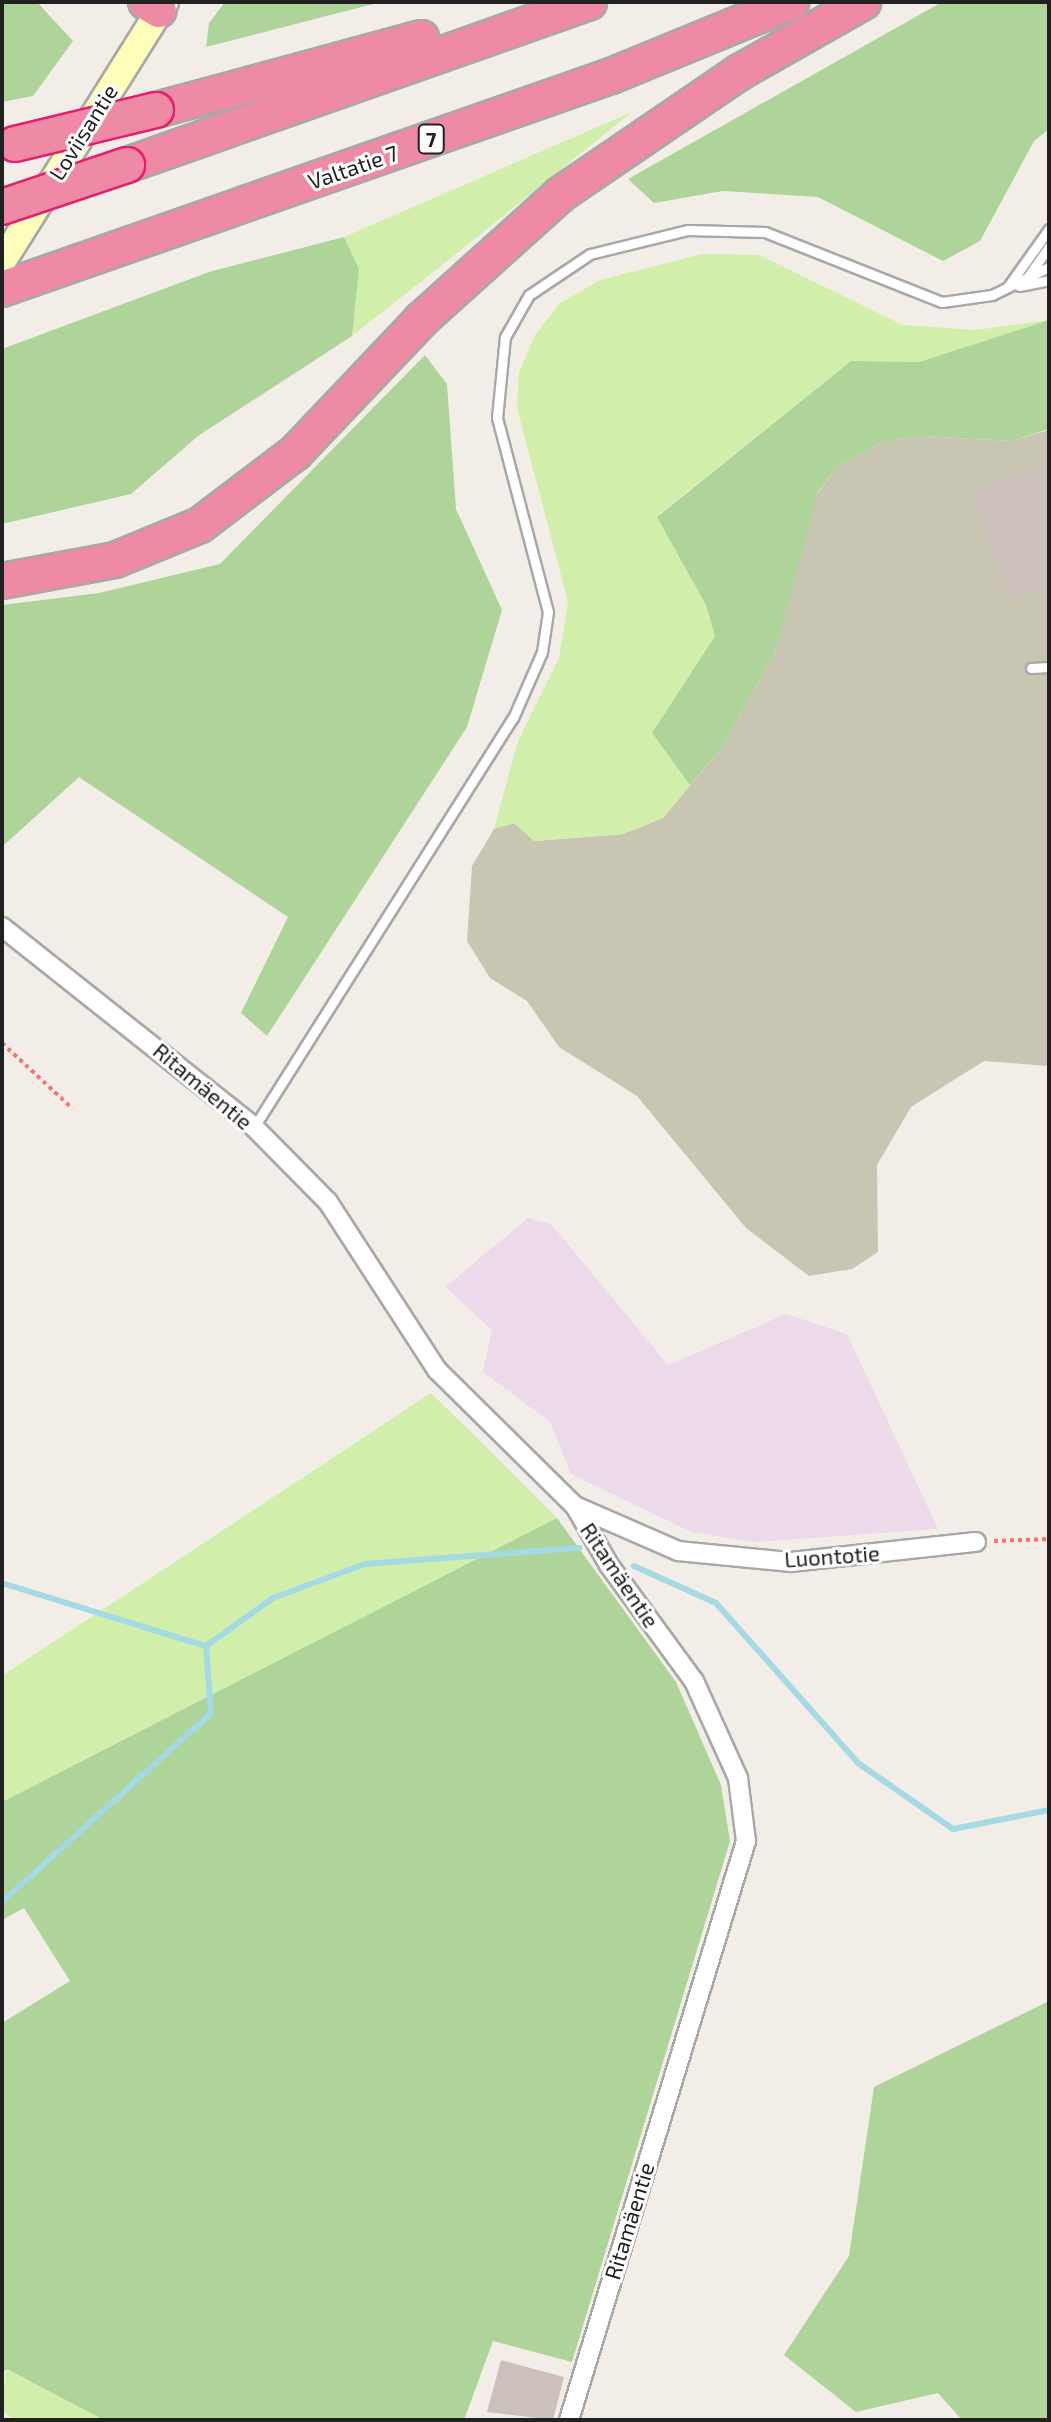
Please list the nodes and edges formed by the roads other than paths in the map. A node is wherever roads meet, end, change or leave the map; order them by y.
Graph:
1 (791, 2) edge
2 (863, 2) edge
3 (586, 3) edge
4 (157, 5) edge
5 (8, 145) edge
6 (2, 207) edge
7 (1049, 229) edge
8 (1049, 246) edge
9 (2, 262) edge
10 (1049, 267) edge
11 (1049, 280) edge
12 (1025, 281) junction
13 (1007, 287) junction
14 (2, 289) edge
15 (2, 581) edge
16 (1049, 667) edge
17 (1031, 668) dead end
18 (2, 927) edge
19 (254, 1127) junction
20 (575, 1506) junction
21 (976, 1542) road end
22 (569, 2420) edge

1 - 14 highway, Valtatie 7 / 7
2 - 15 highway
3 - 5 highway, bridge
3 - 6 highway, bridge
4 - 9 main road, Loviisantie
7 - 13 lane
8 - 12 lane
10 - 12 lane
11 - 13 lane
12 - 13 lane
13 - 19 lane
16 - 17 lane
18 - 19 street, Ritamäentie
19 - 20 street, Ritamäentie
20 - 21 street, Luontotie
20 - 22 street, Ritamäentie

